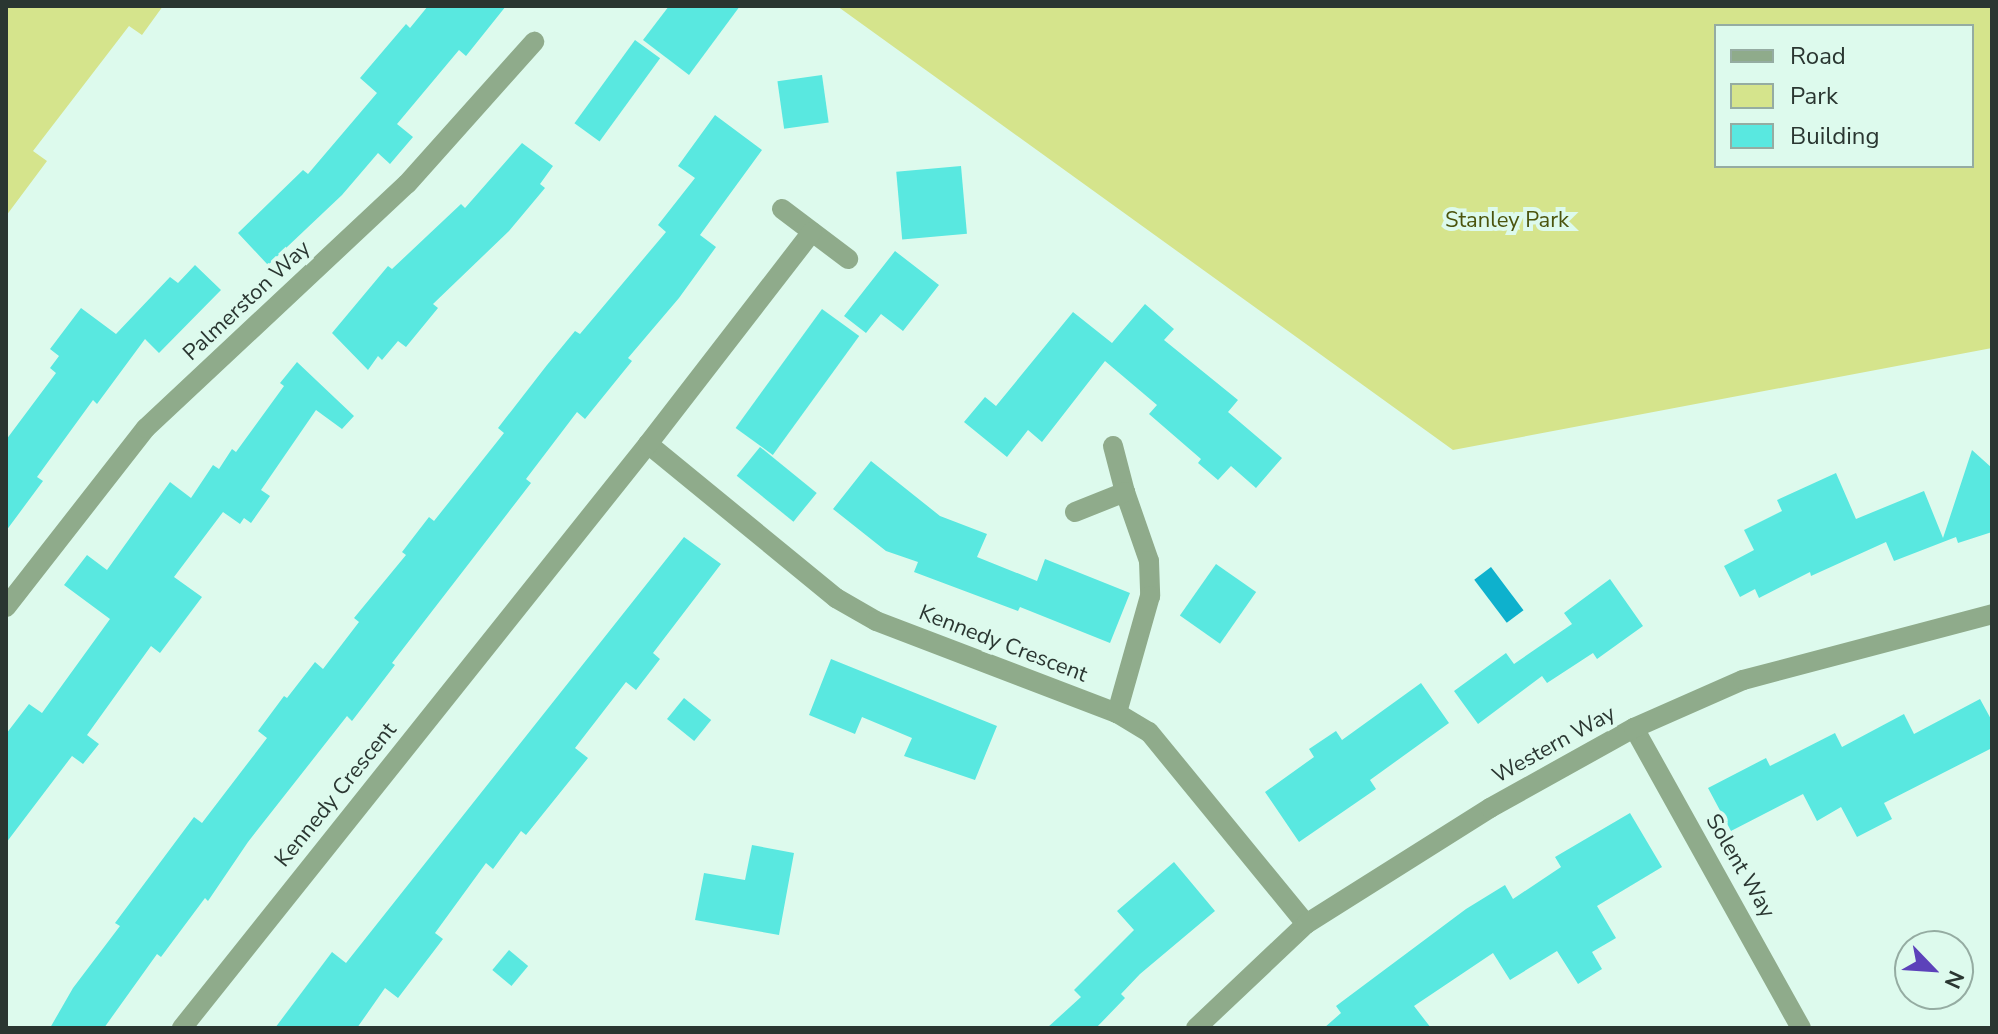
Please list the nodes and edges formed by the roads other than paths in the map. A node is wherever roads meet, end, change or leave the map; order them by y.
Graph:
1 (534, 42) dead end
2 (782, 209) dead end
3 (812, 232) junction
4 (848, 259) dead end
5 (648, 444) junction
6 (1113, 446) dead end
7 (1125, 492) junction
8 (1075, 512) dead end
9 (6, 607) edge
10 (1992, 614) edge
11 (1117, 713) junction
12 (1634, 728) junction
13 (1306, 924) junction
14 (182, 1028) edge
15 (1196, 1028) edge
16 (1801, 1028) edge

1 - 9 street, Palmerston Way
2 - 3 street
3 - 4 street
3 - 5 street, Kennedy Crescent
5 - 11 street, Kennedy Crescent
5 - 14 street, Kennedy Crescent
6 - 7 street
7 - 8 street
7 - 11 street
10 - 12 street, Western Way
11 - 13 street, Kennedy Crescent
12 - 13 street, Western Way
12 - 16 street, Solent Way
13 - 15 street, Western Way

